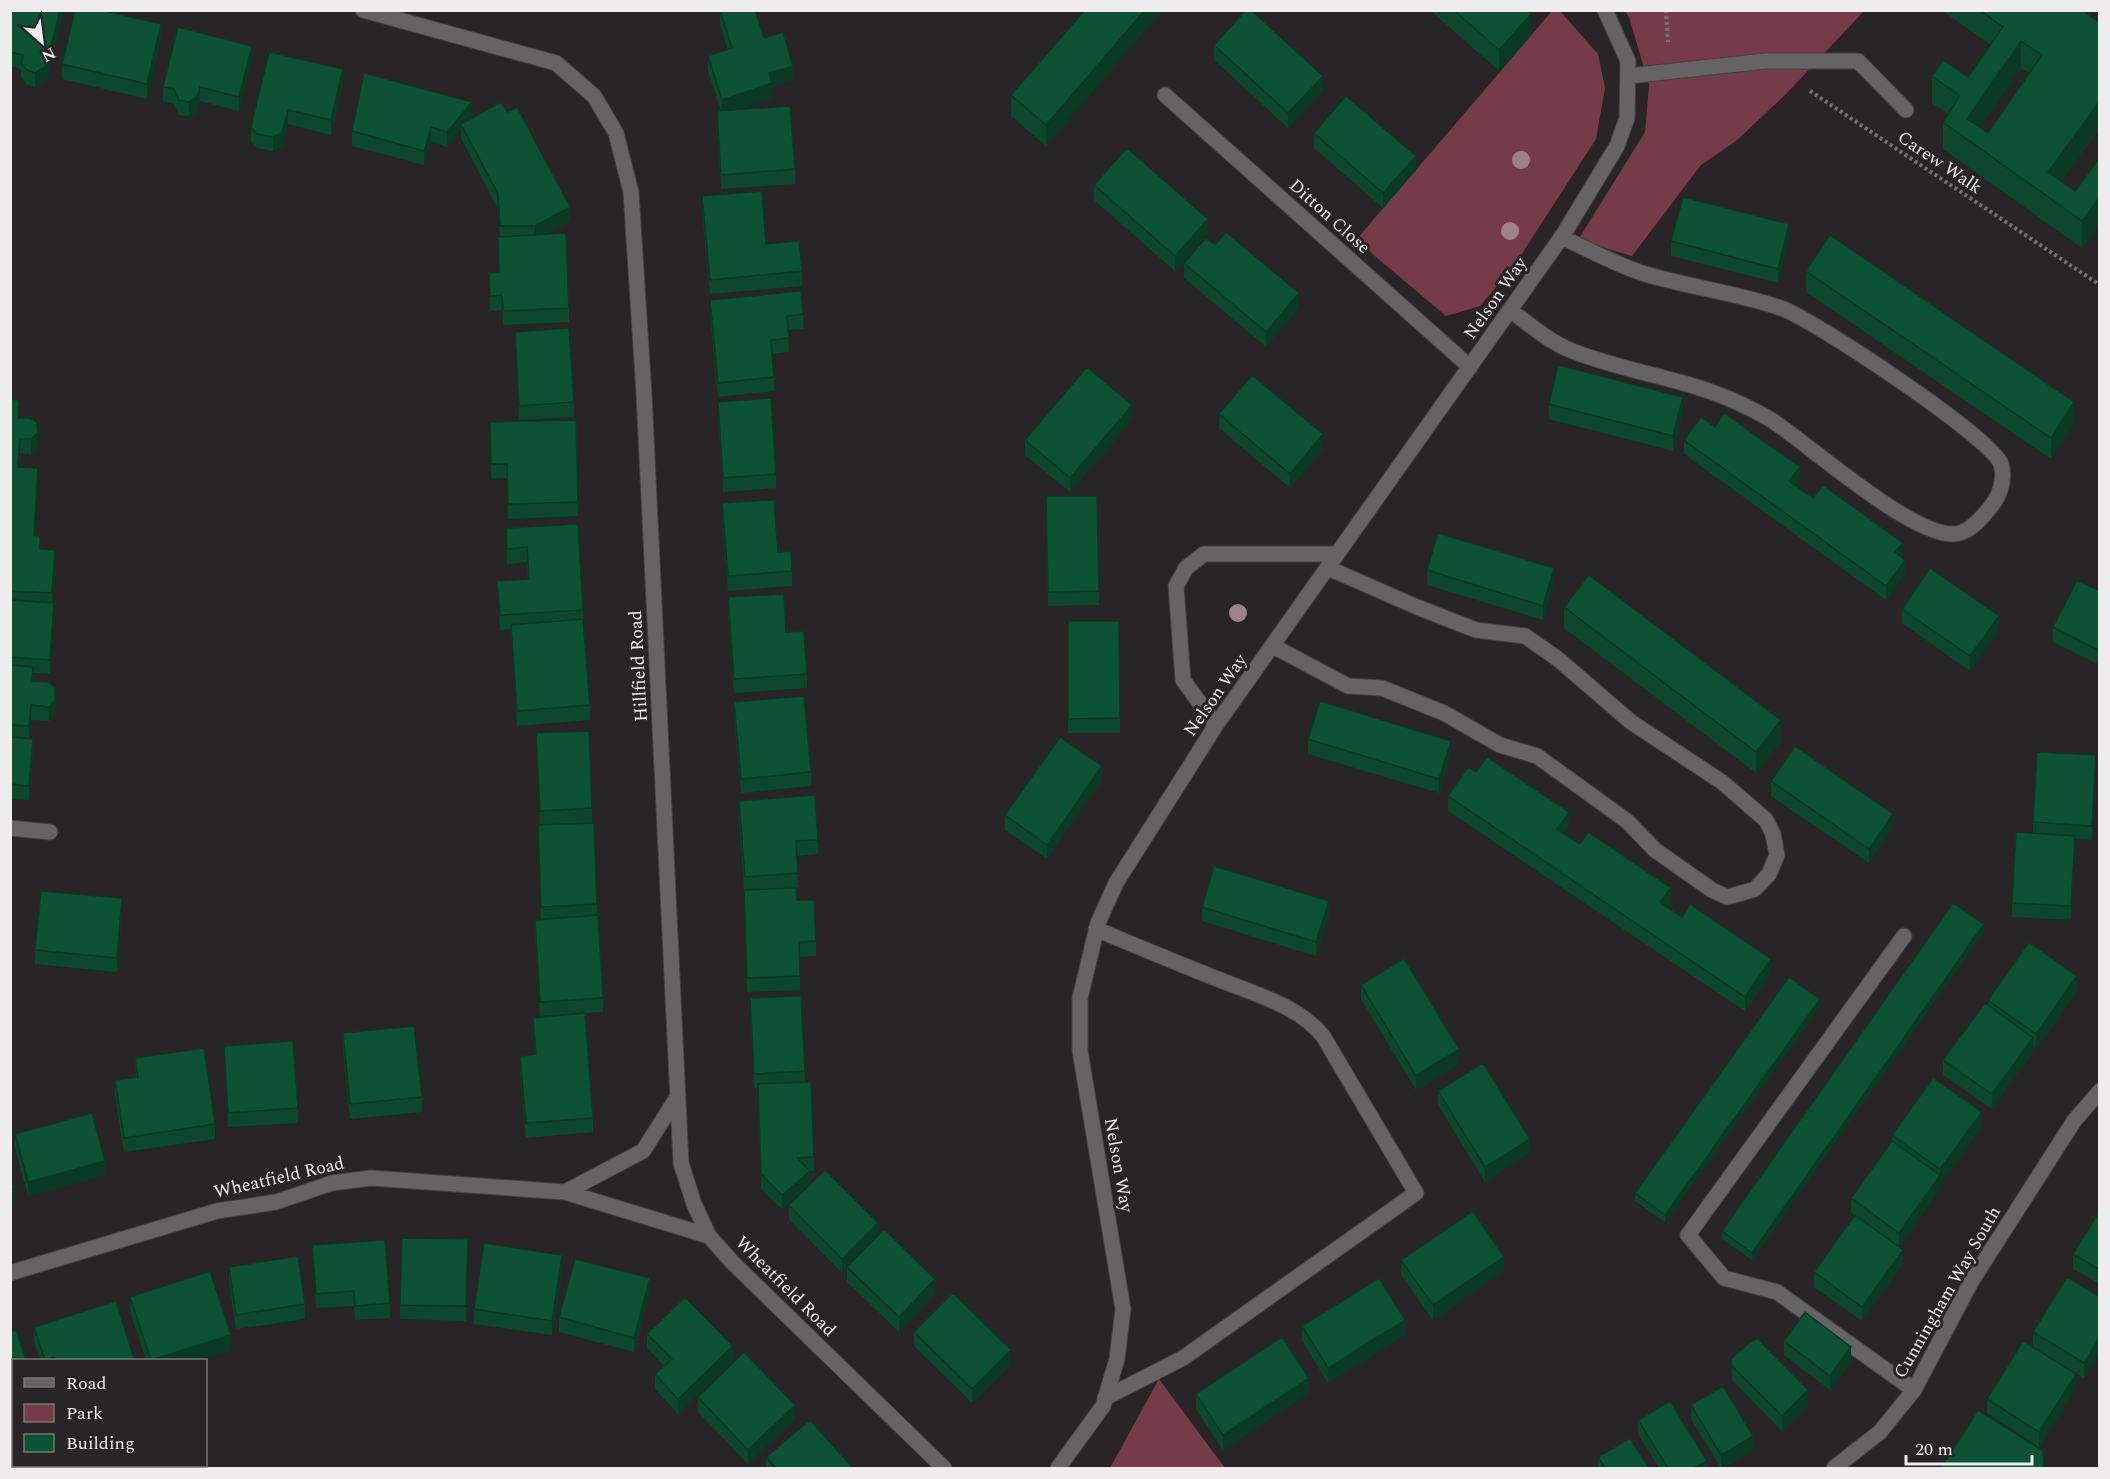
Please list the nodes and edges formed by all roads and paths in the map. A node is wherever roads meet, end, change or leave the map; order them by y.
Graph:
1 (363, 10) edge
2 (1605, 10) edge
3 (1765, 61) junction
4 (1628, 76) junction
5 (1165, 95) dead end
6 (1906, 110) dead end
7 (1561, 237) junction
8 (2100, 285) edge
9 (1510, 310) junction
10 (1470, 367) junction
11 (1337, 554) junction
12 (1328, 568) junction
13 (1273, 646) junction
14 (1216, 725) junction
15 (10, 828) edge
16 (50, 832) dead end
17 (1096, 929) junction
18 (1904, 936) dead end
19 (2100, 1092) edge
20 (678, 1096) junction
21 (565, 1192) junction
22 (709, 1236) junction
23 (10, 1273) edge
24 (1914, 1390) junction
25 (1105, 1398) junction
26 (944, 1468) edge
27 (1058, 1468) edge
28 (1834, 1468) edge

1 - 20 street, Hillfield Road
2 - 4 street, Nelson Way
3 - 4 street
3 - 6 street
3 - 8 path, Carew Walk
4 - 7 street, Nelson Way
5 - 10 street, Ditton Close
7 - 9 street, Nelson Way
7 - 9 street
9 - 10 street, Nelson Way
10 - 11 street, Nelson Way
11 - 12 street, Nelson Way
11 - 14 street
12 - 13 street, Nelson Way
12 - 13 street
13 - 14 street, Nelson Way
14 - 17 street, Nelson Way
15 - 16 street
17 - 25 street, Nelson Way
17 - 25 street
18 - 24 street
19 - 24 street, Cunningham Way South
20 - 21 street
20 - 22 street, Hillfield Road
21 - 22 street, Wheatfield Road
21 - 23 street, Wheatfield Road
22 - 26 street, Wheatfield Road
24 - 28 street, Cunningham Way South
25 - 27 street, Nelson Way

